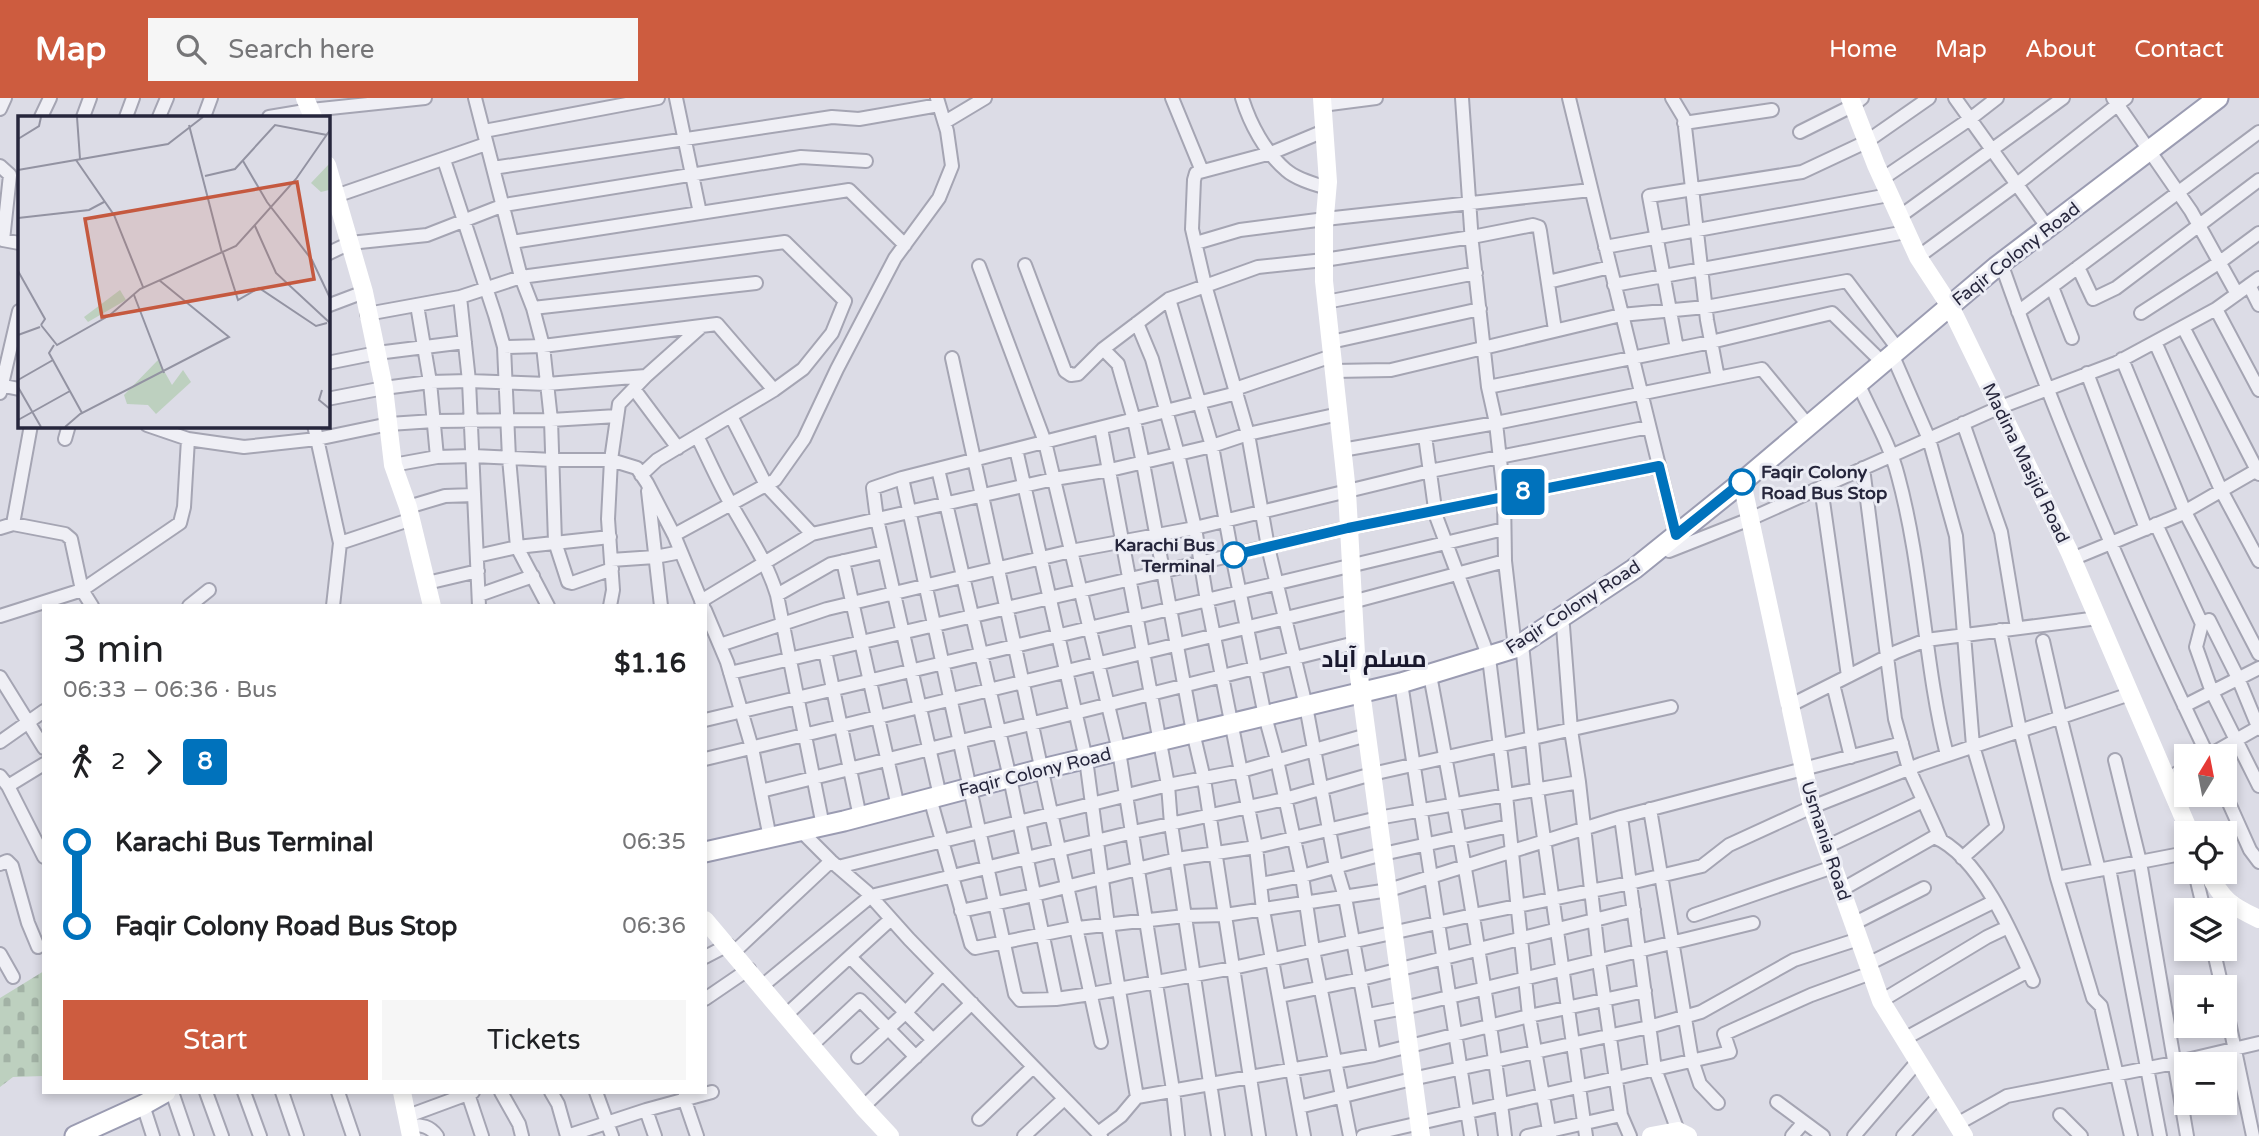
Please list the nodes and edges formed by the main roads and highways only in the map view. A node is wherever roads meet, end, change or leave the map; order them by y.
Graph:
1 (2218, 98) edge
2 (1855, 101) edge
3 (1322, 102) edge
4 (329, 178) edge
5 (332, 198) edge
6 (1950, 306) junction
7 (1742, 482) junction
8 (432, 604) edge
9 (1361, 693) junction
10 (2185, 821) edge
11 (707, 852) edge
12 (2214, 884) edge
13 (2259, 919) edge
14 (707, 922) edge
15 (162, 1094) edge
16 (402, 1094) edge
17 (409, 1126) edge
18 (1419, 1130) edge
19 (1960, 1132) edge
20 (84, 1134) edge
21 (1677, 1134) edge
22 (890, 1136) edge
23 (1651, 1136) edge

1 - 6 main road, Faqir Colony Road
2 - 6 main road, Madina Masjid Road
3 - 9 main road
4 - 5 main road
5 - 8 main road
6 - 7 main road, Faqir Colony Road
6 - 10 main road, Madina Masjid Road
7 - 9 main road, Faqir Colony Road
7 - 19 main road, Usmania Road
9 - 11 main road, Faqir Colony Road
9 - 18 main road
12 - 13 main road
14 - 22 main road
15 - 20 main road
16 - 17 main road
21 - 23 main road

